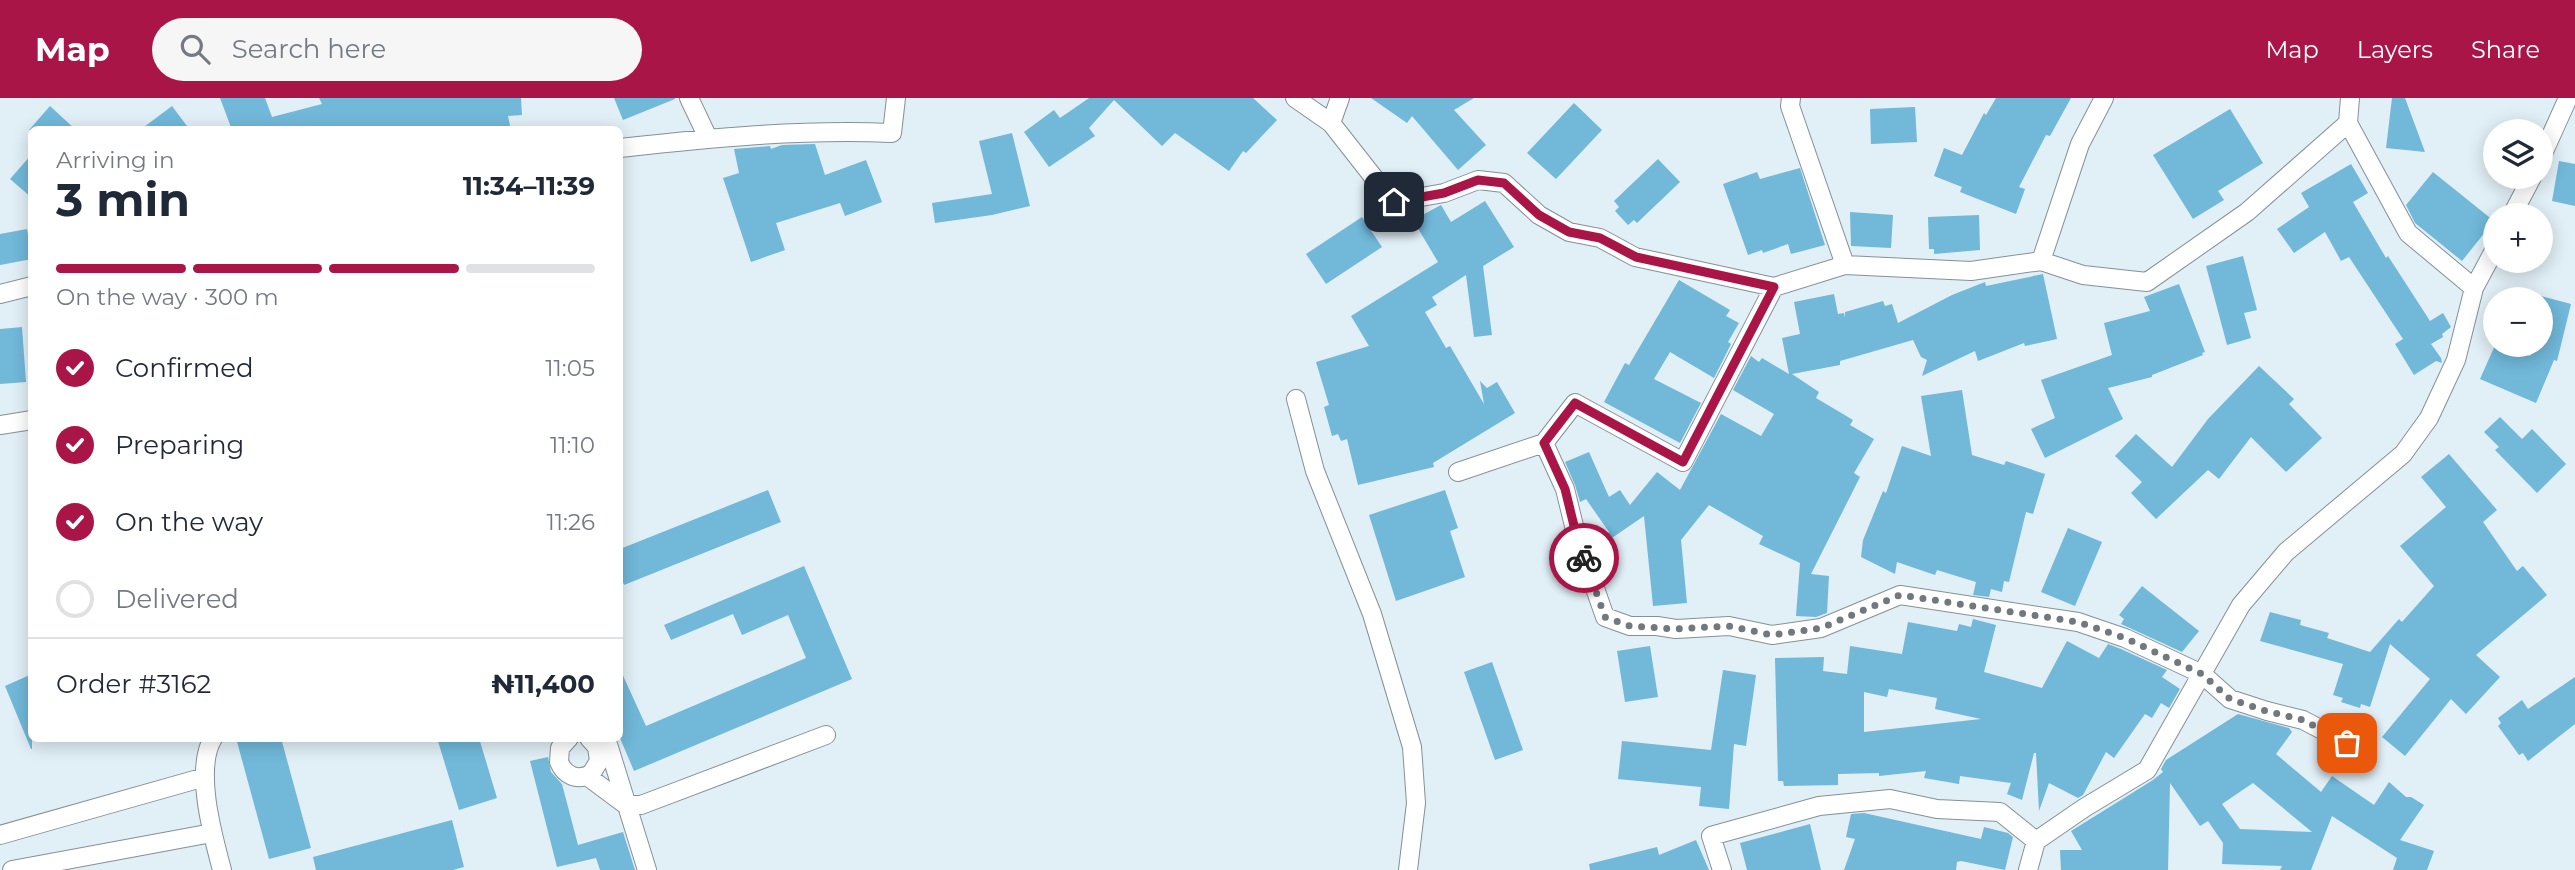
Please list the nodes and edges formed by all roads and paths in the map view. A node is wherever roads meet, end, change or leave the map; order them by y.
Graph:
1 (689, 98) edge
2 (896, 98) edge
3 (1295, 98) edge
4 (1340, 98) edge
5 (1791, 98) edge
6 (2104, 98) edge
7 (2350, 98) edge
8 (2568, 98) edge
9 (1331, 123) junction
10 (2348, 123) junction
11 (2553, 131) edge
12 (708, 138) junction
13 (623, 148) edge
14 (2041, 261) junction
15 (1845, 265) junction
16 (2483, 271) edge
17 (28, 287) edge
18 (1774, 287) junction
19 (2474, 288) junction
20 (0, 293) edge
21 (1296, 399) dead end
22 (28, 421) edge
23 (0, 425) edge
24 (1544, 443) junction
25 (1458, 472) dead end
26 (2202, 674) junction
27 (826, 735) dead end
28 (211, 742) edge
29 (564, 742) edge
30 (593, 742) edge
31 (607, 742) edge
32 (2347, 743) dead end
33 (587, 776) junction
34 (205, 777) junction
35 (626, 805) junction
36 (212, 832) junction
37 (0, 835) edge
38 (2036, 841) junction
39 (12, 870) edge
40 (222, 870) edge
41 (647, 870) edge
42 (1408, 870) edge
43 (1722, 870) edge
44 (2028, 870) edge

1 - 12 street
2 - 12 street
3 - 9 street
4 - 9 street
5 - 15 street
6 - 14 street
7 - 10 street
8 - 11 street
9 - 18 street
10 - 14 street
10 - 19 street
12 - 13 street
14 - 15 street
15 - 18 street
16 - 19 street
17 - 20 street
18 - 24 street
19 - 26 street
21 - 42 street
22 - 23 street
24 - 25 street
24 - 26 street
26 - 32 street
26 - 38 street
27 - 35 street
28 - 34 street
29 - 33 street
30 - 33 street
31 - 35 street
33 - 35 street
34 - 36 street
34 - 37 street
35 - 41 street
36 - 39 street
36 - 40 street
38 - 43 street
38 - 44 street

